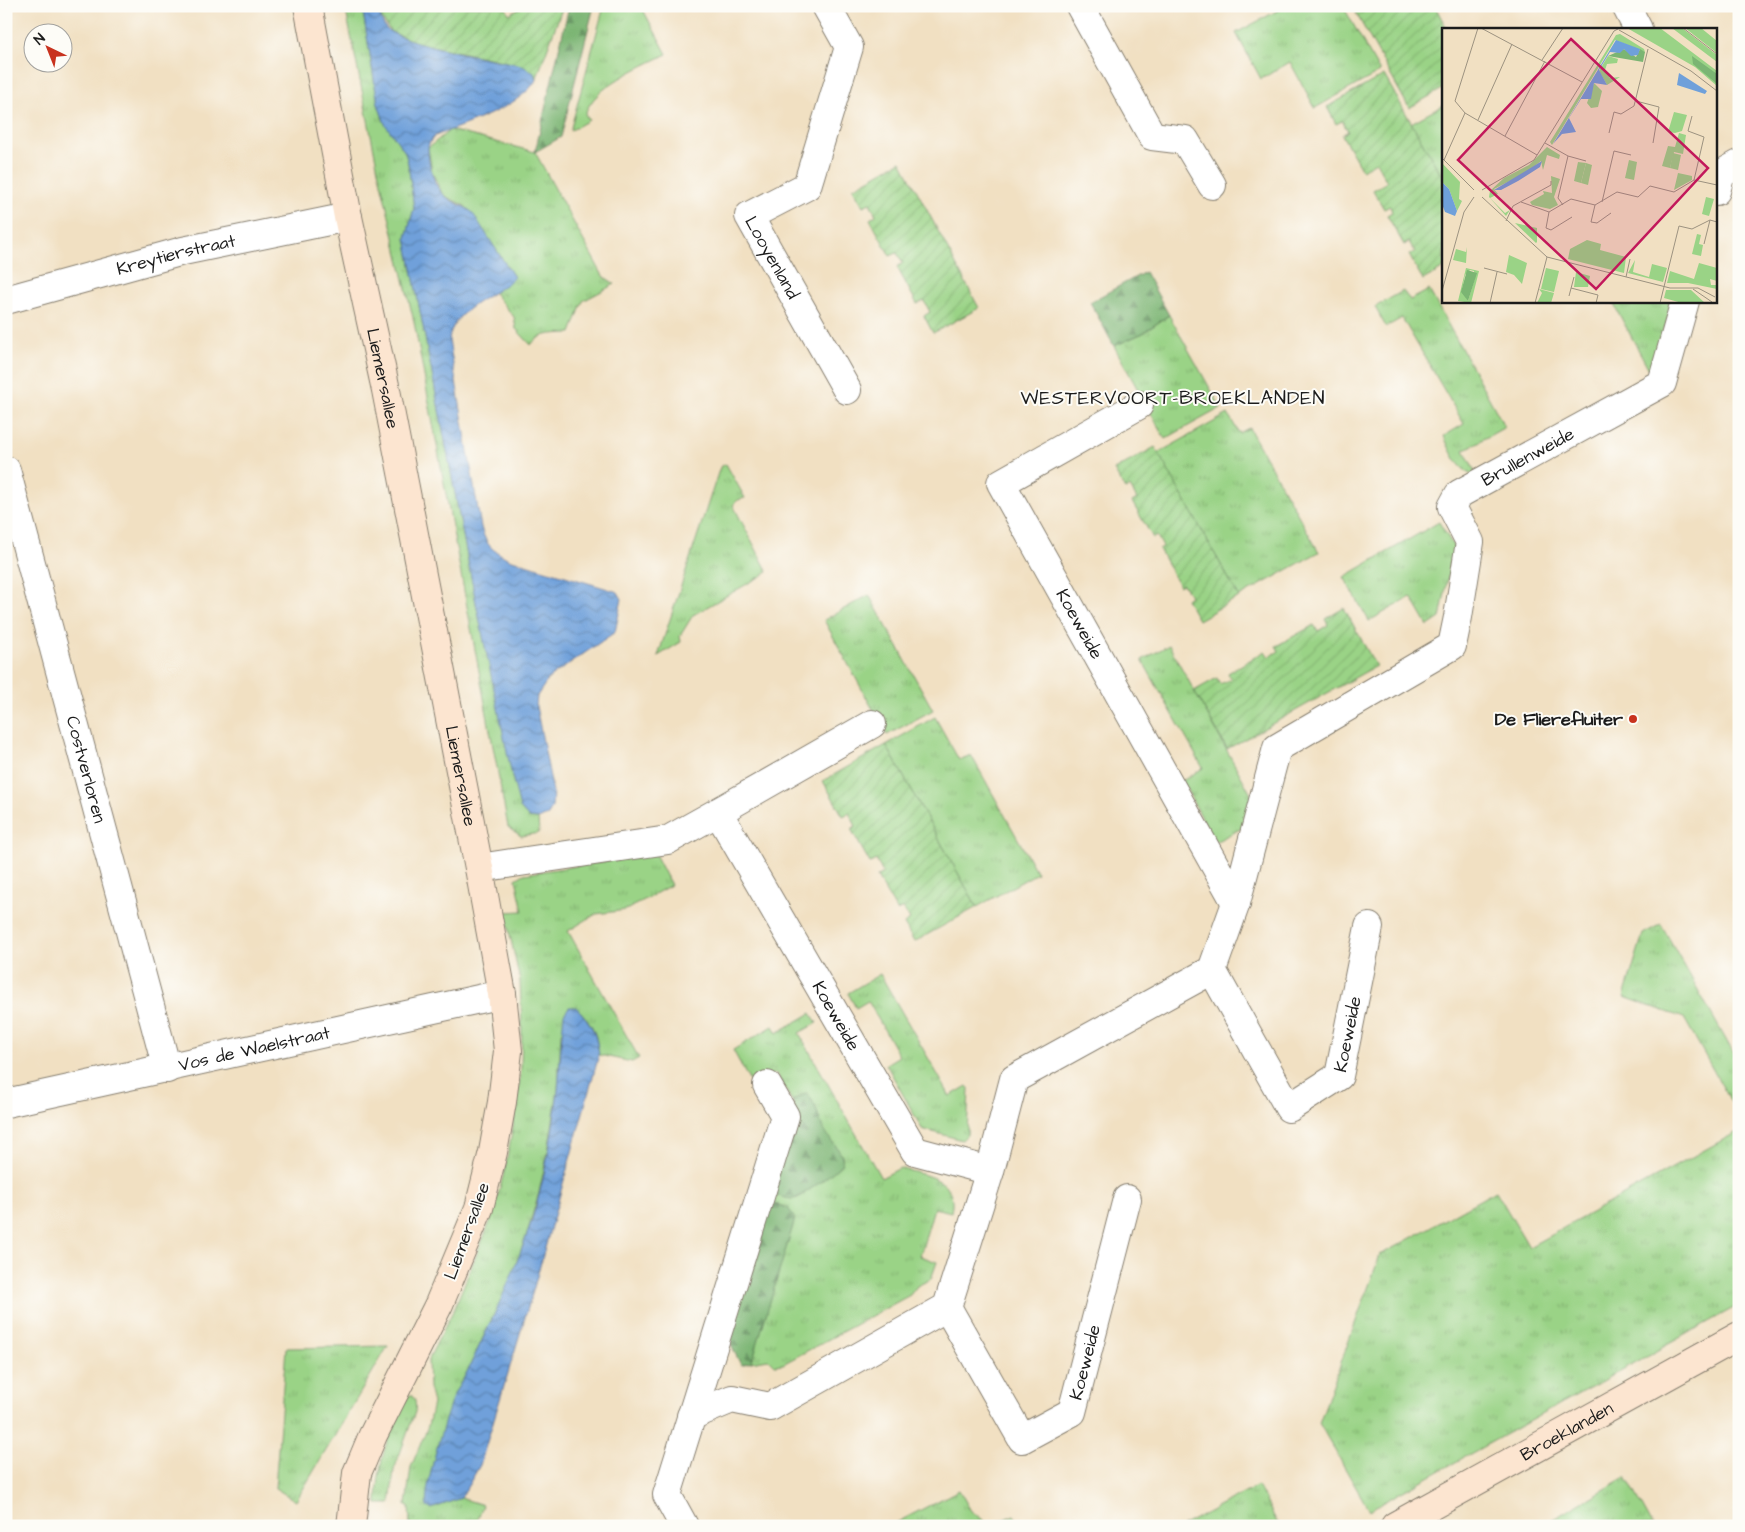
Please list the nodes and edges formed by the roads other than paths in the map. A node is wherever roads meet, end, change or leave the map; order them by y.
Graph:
1 (308, 6) edge
2 (1080, 6) edge
3 (1626, 6) edge
4 (827, 7) edge
5 (1637, 28) edge
6 (1212, 185) dead end
7 (348, 217) junction
8 (6, 300) edge
9 (1685, 302) edge
10 (847, 390) dead end
11 (1139, 406) dead end
12 (6, 470) edge
13 (872, 724) dead end
14 (718, 812) junction
15 (479, 868) junction
16 (1236, 903) junction
17 (1369, 927) dead end
18 (1212, 970) junction
19 (502, 994) junction
20 (167, 1069) junction
21 (766, 1085) dead end
22 (6, 1103) edge
23 (990, 1171) junction
24 (1127, 1199) dead end
25 (947, 1307) junction
26 (1739, 1336) edge
27 (691, 1416) junction
28 (351, 1526) edge
29 (684, 1526) edge
30 (1394, 1526) edge

1 - 7 street, Liemersallee
2 - 6 street
3 - 5 street
4 - 10 street, Looyenland
7 - 8 street, Kreytierstraat
7 - 15 street, Liemersallee
9 - 16 street, Brullenweide
11 - 16 street, Koeweide
12 - 20 street, Costverloren
13 - 14 street
14 - 15 street
14 - 23 street, Koeweide
15 - 19 street, Liemersallee
16 - 18 street
17 - 18 street, Koeweide
18 - 23 street
19 - 20 street, Vos de Waelstraat
19 - 28 street, Liemersallee
20 - 22 street, Vos de Waelstraat
21 - 27 street
23 - 25 street
24 - 25 street, Koeweide
25 - 27 street
26 - 30 street, Broeklanden
27 - 29 street

